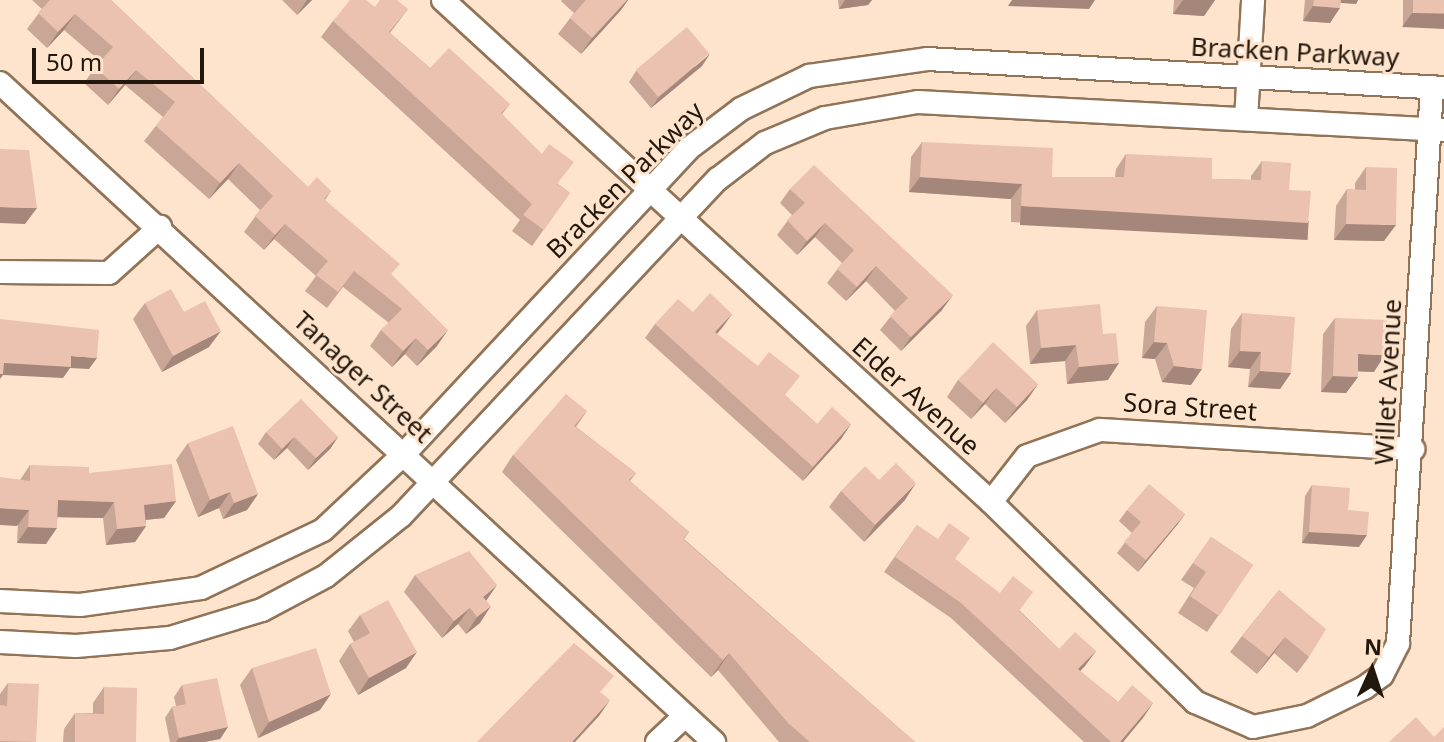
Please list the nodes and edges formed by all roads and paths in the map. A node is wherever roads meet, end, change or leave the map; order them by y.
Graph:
1 (443, 0) edge
2 (1253, 0) edge
3 (1248, 77) junction
4 (0, 83) edge
5 (1438, 88) edge
6 (1246, 119) junction
7 (1437, 129) edge
8 (647, 190) junction
9 (677, 219) junction
10 (160, 227) junction
11 (0, 272) edge
12 (1413, 449) junction
13 (404, 454) junction
14 (434, 481) junction
15 (991, 502) junction
16 (0, 601) edge
17 (0, 642) edge
18 (1382, 675) joint
19 (685, 716) junction
20 (657, 742) edge
21 (714, 742) edge

1 - 8 street, Elder Avenue
2 - 3 street
3 - 5 street, Bracken Parkway
3 - 6 street
3 - 8 street, Bracken Parkway
4 - 10 street, Tanager Street
5 - 7 street, Willet Avenue
6 - 7 street
6 - 9 street
7 - 12 street, Willet Avenue
8 - 9 street, Elder Avenue
8 - 13 street, Bracken Parkway
9 - 14 street
9 - 15 street, Elder Avenue
10 - 11 street
10 - 13 street, Tanager Street
12 - 15 street, Sora Street
12 - 18 street, Willet Avenue
13 - 14 street, Tanager Street
13 - 16 street, Bracken Parkway
14 - 17 street
14 - 19 street, Tanager Street
15 - 18 street, Elder Avenue
19 - 20 street
19 - 21 street, Tanager Street

